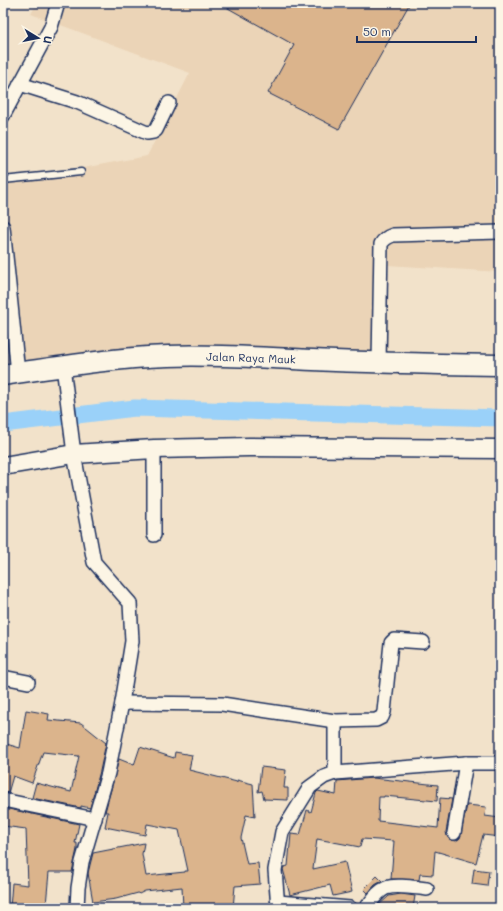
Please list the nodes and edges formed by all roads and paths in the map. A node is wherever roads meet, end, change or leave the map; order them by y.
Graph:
1 (58, 3) edge
2 (20, 84) junction
3 (169, 103) dead end
4 (3, 116) edge
5 (81, 172) dead end
6 (3, 180) edge
7 (3, 227) edge
8 (500, 232) edge
9 (378, 363) junction
10 (500, 365) edge
11 (63, 372) junction
12 (10, 374) edge
13 (154, 449) junction
14 (500, 449) edge
15 (74, 450) junction
16 (3, 466) edge
17 (154, 535) dead end
18 (423, 642) dead end
19 (3, 677) edge
20 (28, 682) dead end
21 (122, 704) junction
22 (335, 721) junction
23 (466, 763) junction
24 (500, 763) edge
25 (335, 773) junction
26 (3, 800) edge
27 (95, 820) junction
28 (454, 833) dead end
29 (427, 889) dead end
30 (278, 905) edge
31 (78, 908) edge
32 (350, 908) edge
33 (366, 908) edge

1 - 2 street
2 - 3 street
2 - 4 street
5 - 6 lane
7 - 12 street
8 - 9 street
9 - 10 main road, Jalan Raya Mauk
9 - 11 main road, Jalan Raya Mauk
11 - 12 main road, Jalan Raya Mauk
11 - 15 street
13 - 14 street
13 - 15 street
13 - 17 street
15 - 16 street
15 - 21 street
18 - 22 street
19 - 20 street
21 - 22 street
21 - 27 street
22 - 25 street
23 - 24 street
23 - 25 street
23 - 28 street
25 - 30 street
26 - 27 street
27 - 31 street
29 - 33 street
30 - 32 street

